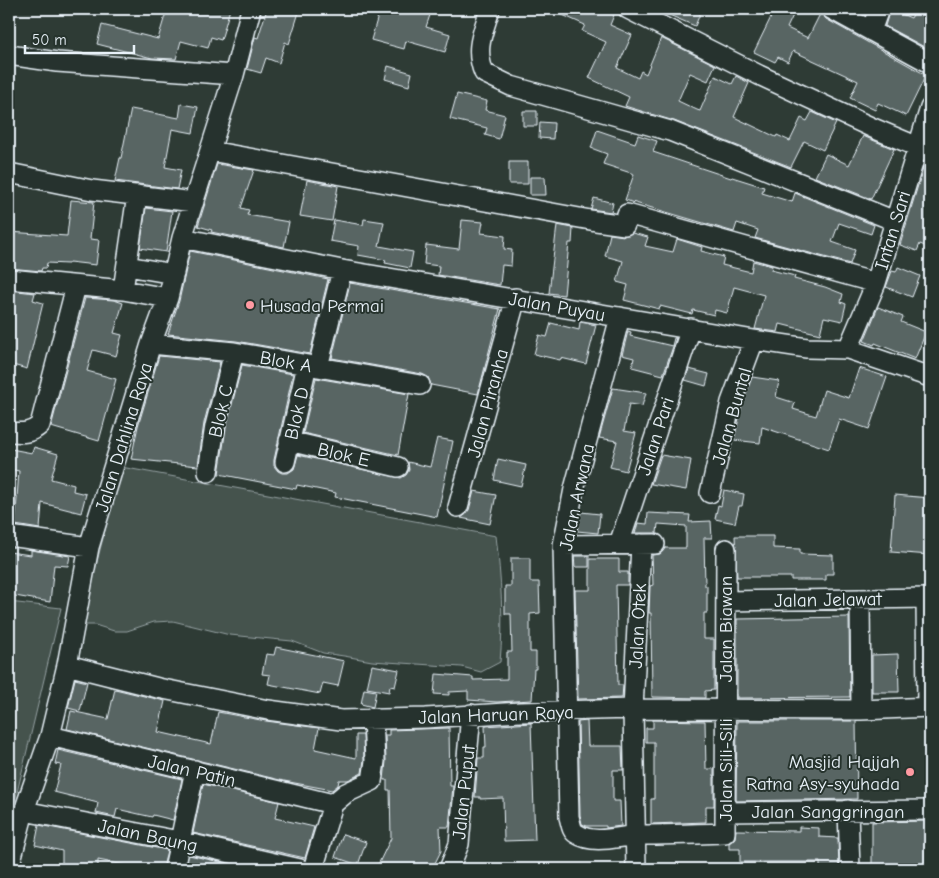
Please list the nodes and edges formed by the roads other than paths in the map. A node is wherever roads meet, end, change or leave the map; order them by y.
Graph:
1 (251, 9) edge
2 (490, 9) edge
3 (628, 9) edge
4 (831, 9) edge
5 (879, 9) edge
6 (871, 31) junction
7 (9, 56) edge
8 (930, 63) edge
9 (234, 75) junction
10 (930, 108) edge
11 (924, 149) edge
12 (210, 151) junction
13 (9, 173) edge
14 (137, 195) junction
15 (194, 202) junction
16 (895, 221) junction
17 (182, 238) junction
18 (127, 266) junction
19 (342, 270) junction
20 (174, 274) junction
21 (9, 279) edge
22 (876, 283) junction
23 (76, 286) junction
24 (123, 290) junction
25 (168, 298) junction
26 (516, 298) junction
27 (620, 317) junction
28 (691, 328) junction
29 (754, 340) junction
30 (151, 344) junction
31 (848, 350) junction
32 (234, 352) junction
33 (313, 366) junction
34 (930, 377) edge
35 (420, 385) dead end
36 (9, 432) edge
37 (289, 441) junction
38 (285, 462) dead end
39 (398, 466) dead end
40 (208, 472) dead end
41 (710, 493) dead end
42 (458, 507) dead end
43 (9, 536) edge
44 (619, 544) junction
45 (563, 545) junction
46 (89, 547) junction
47 (726, 549) dead end
48 (928, 598) edge
49 (860, 599) junction
50 (726, 601) junction
51 (67, 665) junction
52 (929, 707) edge
53 (725, 708) junction
54 (633, 709) junction
55 (861, 710) junction
56 (568, 711) junction
57 (471, 714) junction
58 (373, 718) junction
59 (50, 736) junction
60 (195, 770) junction
61 (333, 804) junction
62 (24, 810) junction
63 (848, 810) junction
64 (930, 810) edge
65 (725, 812) junction
66 (636, 836) junction
67 (179, 841) junction
68 (9, 868) edge
69 (174, 869) edge
70 (300, 869) edge
71 (314, 869) edge
72 (449, 869) edge
73 (636, 869) edge
74 (850, 869) edge

1 - 9 street, Jalan Dahlina Raya
2 - 16 street
3 - 11 street
4 - 6 street
5 - 6 street
6 - 8 street
7 - 9 street
9 - 12 street, Jalan Dahlina Raya
10 - 11 street, Intan Sari
11 - 16 street, Intan Sari
12 - 15 street, Jalan Dahlina Raya
12 - 22 street
13 - 14 street
14 - 15 street
14 - 18 street
15 - 17 street, Jalan Dahlina Raya
16 - 22 street, Intan Sari
17 - 19 street, Jalan Puyau
17 - 20 street, Jalan Dahlina Raya
18 - 20 street
18 - 24 street
19 - 26 street, Jalan Puyau
19 - 33 street, Blok D
20 - 25 street, Jalan Dahlina Raya
21 - 23 street
22 - 31 street, Intan Sari
23 - 24 street
23 - 36 street
24 - 25 street
25 - 30 street, Jalan Dahlina Raya
26 - 27 street, Jalan Puyau
26 - 42 street, Jalan Piranha
27 - 28 street, Jalan Puyau
27 - 45 street, Jalan Arwana
28 - 29 street, Jalan Puyau
28 - 44 street, Jalan Pari
29 - 31 street, Jalan Puyau
29 - 41 street, Jalan Buntal
30 - 32 street, Blok A
30 - 46 street, Jalan Dahlina Raya
31 - 34 street, Jalan Puyau
32 - 33 street, Blok A
32 - 40 street, Blok C
33 - 35 street, Blok A
33 - 37 street, Blok D
37 - 38 street, Blok D
37 - 39 street, Blok E
43 - 46 street
44 - 45 street
44 - 54 street, Jalan Otek
45 - 56 street, Jalan Arwana
46 - 51 street, Jalan Dahlina Raya
47 - 50 street, Jalan Biawan
48 - 49 street, Jalan Jelawat
48 - 52 street
49 - 50 street, Jalan Jelawat
49 - 55 street
50 - 53 street, Jalan Biawan
51 - 58 street, Jalan Haruan Raya
51 - 59 street, Jalan Dahlina Raya
52 - 55 street, Jalan Haruan Raya
53 - 54 street, Jalan Haruan Raya
53 - 55 street, Jalan Haruan Raya
53 - 65 street, Jalan Sili-Sili
54 - 56 street, Jalan Haruan Raya
54 - 66 street, Jalan Otek
56 - 57 street, Jalan Haruan Raya
56 - 66 street, Jalan Arwana
57 - 58 street, Jalan Haruan Raya
57 - 72 street, Jalan Puput
58 - 61 street
59 - 60 street, Jalan Patin
59 - 62 street, Jalan Dahlina Raya
60 - 61 street, Jalan Patin
60 - 67 street
61 - 71 street
62 - 67 street, Jalan Baung
62 - 68 street, Jalan Dahlina Raya
63 - 64 street, Jalan Sanggringan
63 - 65 street, Jalan Sanggringan
63 - 74 street
65 - 66 street, Jalan Sili-Sili
66 - 73 street, Jalan Otek
67 - 69 street
67 - 70 street, Jalan Baung

